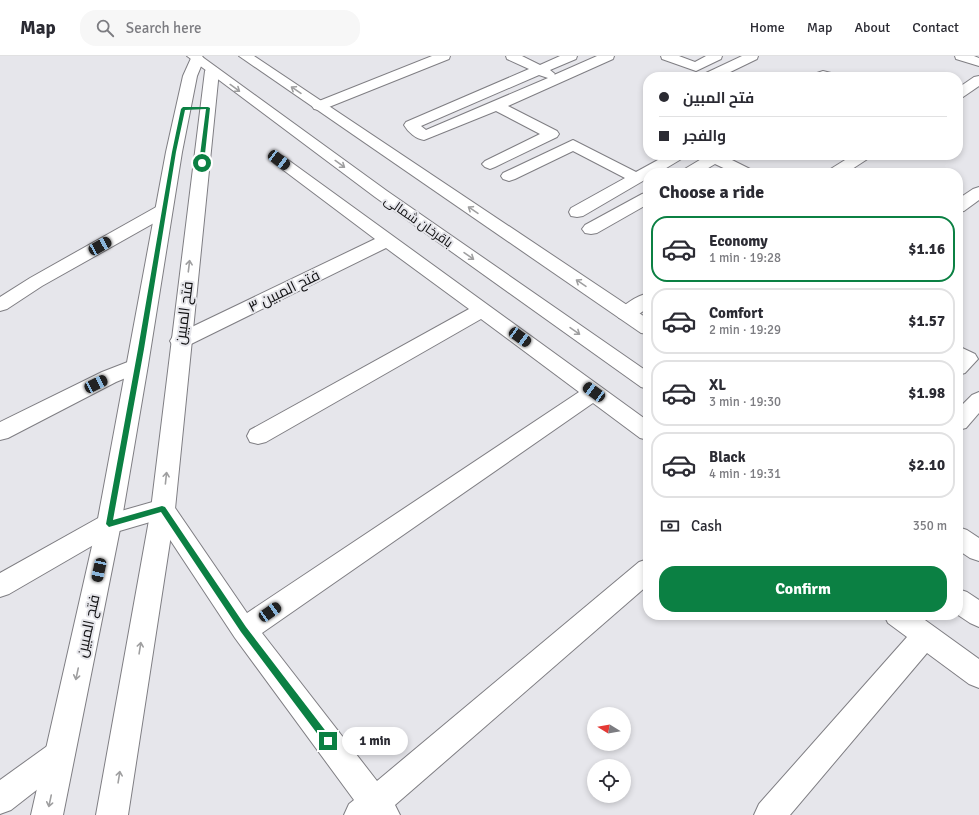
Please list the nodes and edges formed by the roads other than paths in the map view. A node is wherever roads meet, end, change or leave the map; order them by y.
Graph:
1 (444, 56) edge
2 (512, 56) edge
3 (570, 56) edge
4 (608, 56) edge
5 (667, 56) edge
6 (716, 56) edge
7 (752, 56) edge
8 (961, 56) edge
9 (220, 60) edge
10 (979, 62) edge
11 (538, 70) junction
12 (718, 72) edge
13 (558, 79) junction
14 (979, 80) edge
15 (963, 91) edge
16 (319, 106) junction
17 (497, 106) junction
18 (208, 108) junction
19 (183, 109) junction
20 (279, 160) dead end
21 (669, 160) edge
22 (709, 160) edge
23 (722, 160) edge
24 (856, 160) edge
25 (490, 164) dead end
26 (654, 168) edge
27 (697, 168) edge
28 (737, 168) edge
29 (843, 168) edge
30 (643, 174) edge
31 (509, 176) dead end
32 (636, 178) junction
33 (979, 192) edge
34 (643, 200) edge
35 (963, 203) edge
36 (164, 210) junction
37 (577, 212) dead end
38 (592, 230) dead end
39 (388, 240) junction
40 (643, 302) edge
41 (0, 305) edge
42 (482, 310) junction
43 (626, 314) junction
44 (643, 325) edge
45 (180, 341) junction
46 (963, 356) edge
47 (963, 363) edge
48 (138, 365) junction
49 (643, 378) edge
50 (594, 392) junction
51 (979, 400) edge
52 (963, 417) edge
53 (643, 428) edge
54 (0, 432) edge
55 (258, 436) dead end
56 (162, 509) junction
57 (109, 524) junction
58 (963, 540) edge
59 (979, 551) edge
60 (643, 574) edge
61 (0, 586) edge
62 (963, 604) edge
63 (979, 615) edge
64 (904, 620) edge
65 (244, 630) junction
66 (925, 636) junction
67 (979, 675) edge
68 (60, 754) junction
69 (0, 799) edge
70 (373, 811) edge
71 (48, 815) edge
72 (112, 815) edge
73 (770, 815) edge

1 - 16 street
2 - 11 street
3 - 11 street
4 - 13 street
5 - 6 street
7 - 12 street
8 - 10 street
16 -> 9 street
9 - 18 street, فتح المبین
9 - 19 street, فتح المبین
9 -> 49 street, باقرخان شمالی
11 - 13 street
11 - 17 street
13 - 17 street
14 - 15 street
43 -> 16 street
17 - 25 street
18 - 19 street
45 -> 18 street, فتح المبین
19 - 36 street, فتح المبین
20 - 39 street
21 - 26 street
22 - 27 street
23 - 28 street
24 - 29 street
30 - 32 street
31 - 32 street
32 - 37 street
33 - 35 street
34 - 38 street
36 - 41 street
36 - 48 street, فتح المبین
39 - 42 street
39 - 45 street, فتح المبین ۳
40 - 43 street
42 - 50 street
42 - 55 street
43 - 44 street
56 -> 45 street, فتح المبین
46 - 47 street
48 - 54 street
48 - 57 street, فتح المبین
50 - 53 street
50 - 65 street
51 - 52 street
56 - 57 street
56 - 65 street
72 -> 56 street, فتح المبین
57 - 61 street
57 -> 68 street, فتح المبین
58 - 59 street
60 - 70 street
62 - 63 street
64 - 66 street
65 - 70 street
66 - 67 street
66 - 73 street
68 - 69 street
68 -> 71 street, فتح المبین

